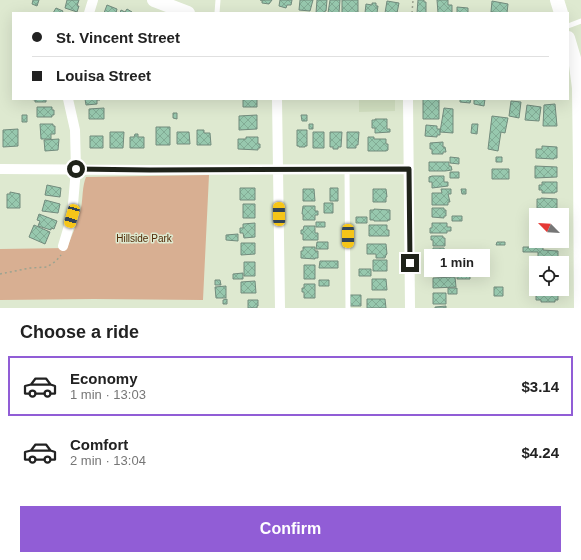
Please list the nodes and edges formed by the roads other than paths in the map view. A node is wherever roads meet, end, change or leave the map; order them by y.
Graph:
1 (93, 0) edge
2 (154, 0) edge
3 (218, 0) edge
4 (557, 0) edge
5 (89, 12) edge
6 (185, 12) edge
7 (217, 12) edge
8 (561, 12) edge
9 (581, 21) edge
10 (569, 26) edge
11 (569, 41) edge
12 (576, 87) edge
13 (68, 100) edge
14 (277, 100) edge
15 (408, 100) edge
16 (0, 169) edge
17 (76, 169) junction
18 (278, 169) junction
19 (347, 169) junction
20 (409, 169) junction
21 (581, 242) edge
22 (63, 246) road end
23 (280, 308) edge
24 (348, 308) edge
25 (410, 308) edge
26 (581, 308) edge

1 - 5 street
2 - 6 street
3 - 7 lane
4 - 8 street
9 - 10 lane
11 - 12 street
12 - 21 street
13 - 17 street
14 - 18 street
15 - 20 street
16 - 17 street
17 - 18 street
17 - 22 street
18 - 19 street
18 - 23 street
19 - 20 street
19 - 24 lane
20 - 25 street
21 - 26 street

